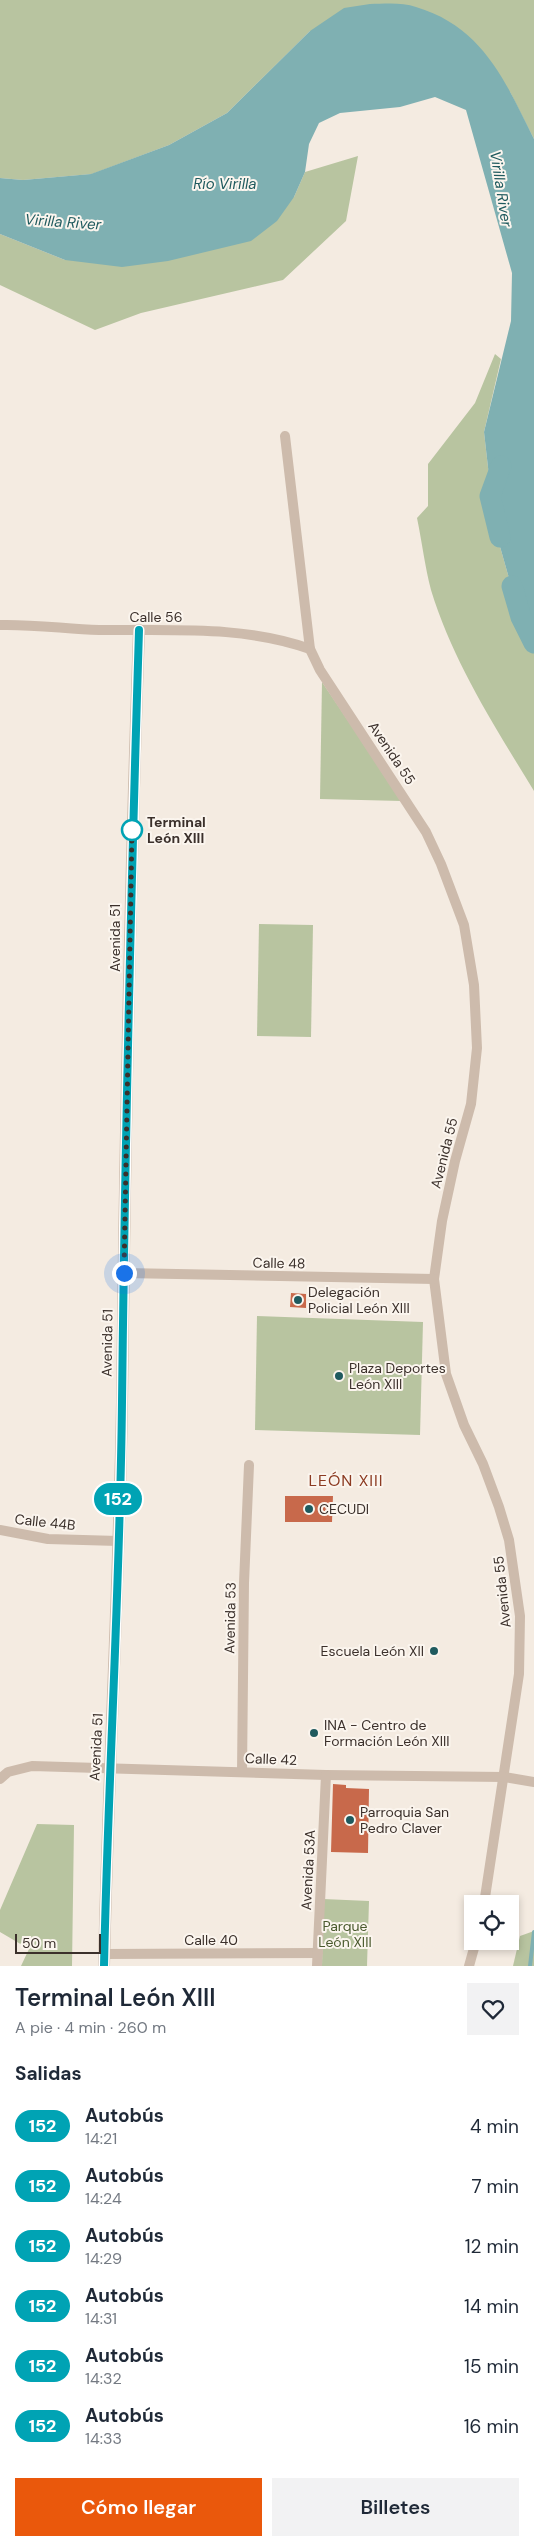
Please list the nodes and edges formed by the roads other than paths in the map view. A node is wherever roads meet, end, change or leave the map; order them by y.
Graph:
1 (285, 436) dead end
2 (0, 625) edge
3 (139, 630) junction
4 (310, 649) junction
5 (124, 1273) junction
6 (434, 1279) junction
7 (249, 1465) dead end
8 (0, 1530) edge
9 (118, 1542) junction
10 (110, 1767) junction
11 (242, 1772) junction
12 (326, 1775) junction
13 (504, 1777) junction
14 (0, 1779) edge
15 (534, 1782) edge
16 (485, 1895) edge
17 (473, 1950) edge
18 (318, 1953) junction
19 (104, 1960) edge
20 (317, 1966) edge
21 (469, 1966) edge

1 - 4 street, Avenida 55
2 - 3 street, Calle 56
3 - 4 street, Calle 56
3 - 5 street, Avenida 51
4 - 6 street, Avenida 55
5 - 6 street, Calle 48
5 - 9 street, Avenida 51
6 - 13 street, Avenida 55
7 - 11 street, Avenida 53
8 - 9 street, Calle 44B
9 - 10 street, Avenida 51
10 - 11 street, Calle 42
10 - 14 street, Calle 42
10 - 19 street, Avenida 51
11 - 12 street, Calle 42
12 - 13 street, Calle 42
12 - 18 street, Avenida 53A
13 - 15 street, Calle 42
13 - 16 street, Avenida 55
17 - 21 street
18 - 19 street, Calle 40
18 - 20 street, Avenida 53A

